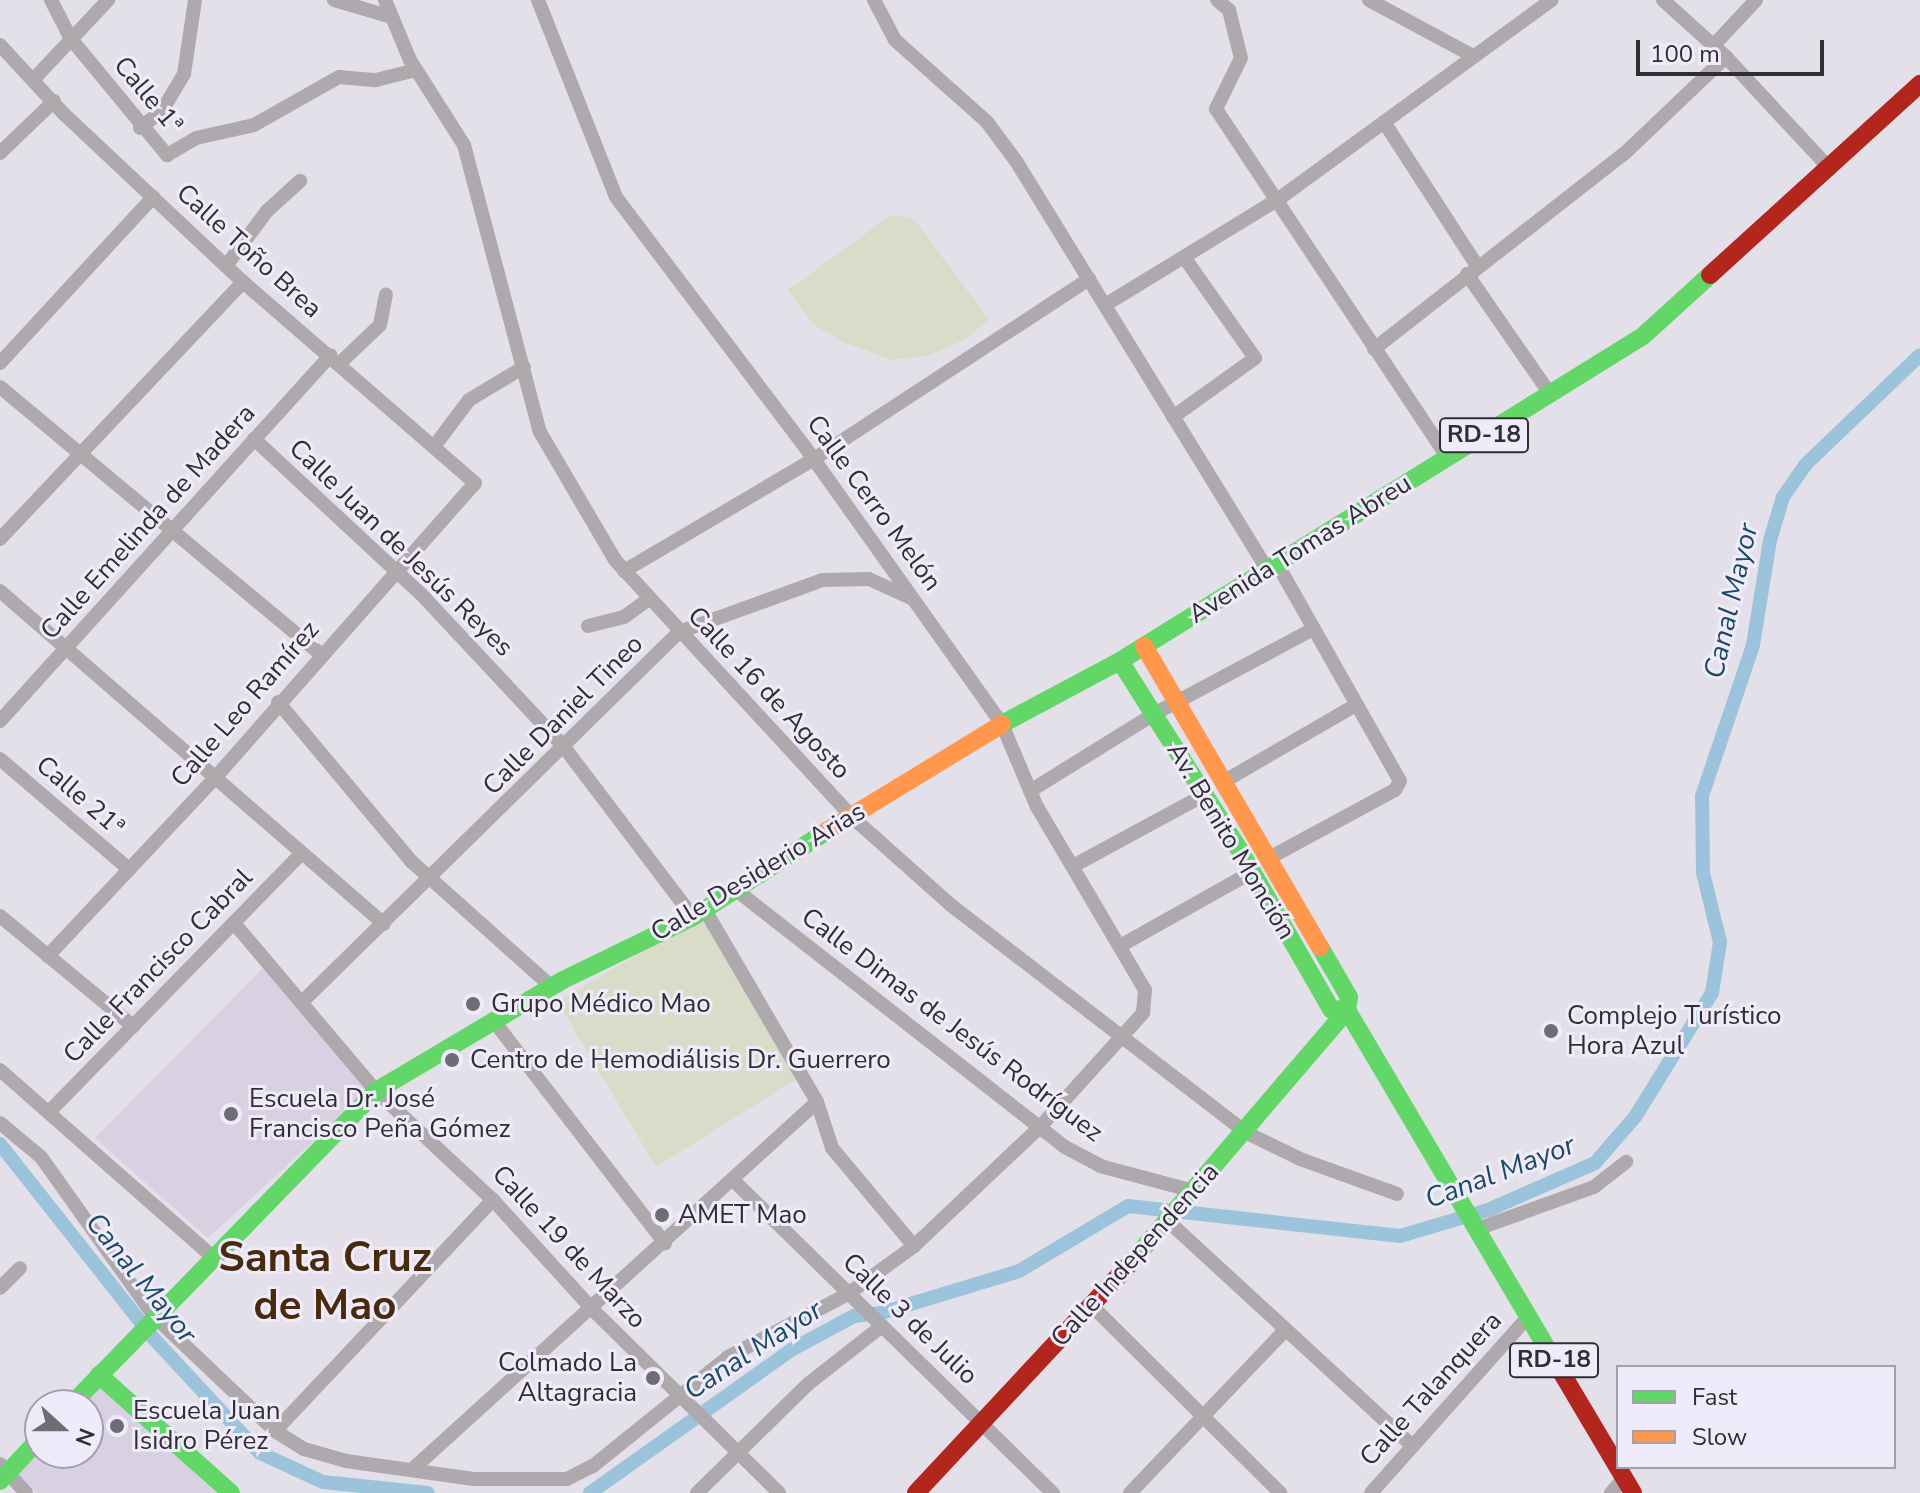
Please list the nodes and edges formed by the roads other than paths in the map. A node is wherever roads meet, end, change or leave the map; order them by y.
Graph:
1 (51, 0) edge
2 (108, 0) edge
3 (195, 0) edge
4 (334, 0) edge
5 (385, 0) edge
6 (538, 0) edge
7 (874, 0) edge
8 (1217, 0) edge
9 (1369, 0) edge
10 (1552, 0) edge
11 (1663, 0) edge
12 (1756, 0) edge
13 (388, 16) junction
14 (71, 39) junction
15 (0, 45) edge
16 (1714, 45) junction
17 (1473, 56) junction
18 (1726, 57) junction
19 (416, 70) junction
20 (33, 80) junction
21 (1920, 84) edge
22 (54, 101) junction
23 (1384, 122) junction
24 (140, 128) junction
25 (0, 153) edge
26 (1830, 169) junction
27 (300, 181) dead end
28 (153, 197) junction
29 (1280, 198) junction
30 (1184, 257) junction
31 (226, 266) junction
32 (1472, 270) junction
33 (1089, 279) junction
34 (243, 282) junction
35 (386, 295) dead end
36 (1105, 305) junction
37 (1374, 349) junction
38 (336, 359) junction
39 (0, 363) edge
40 (524, 367) junction
41 (0, 387) edge
42 (1550, 394) junction
43 (1173, 417) junction
44 (254, 439) junction
45 (436, 444) junction
46 (81, 455) junction
47 (1448, 458) junction
48 (814, 459) junction
49 (475, 483) joint
50 (172, 528) junction
51 (0, 539) edge
52 (1272, 567) junction
53 (396, 571) junction
54 (624, 571) junction
55 (0, 591) edge
56 (649, 599) junction
57 (913, 599) junction
58 (588, 626) dead end
59 (1311, 630) junction
60 (679, 632) junction
61 (1144, 646) junction
62 (65, 650) junction
63 (320, 654) junction
64 (1120, 661) junction
65 (278, 702) junction
66 (1174, 702) junction
67 (1356, 705) junction
68 (1154, 714) junction
69 (0, 721) edge
70 (1002, 724) junction
71 (564, 747) junction
72 (0, 759) edge
73 (214, 779) junction
74 (1223, 782) junction
75 (1030, 791) junction
76 (1206, 794) junction
77 (852, 817) junction
78 (301, 854) junction
79 (1269, 858) junction
80 (1073, 866) junction
81 (129, 869) junction
82 (1252, 872) junction
83 (431, 879) junction
84 (736, 890) junction
85 (699, 913) junction
86 (0, 916) edge
87 (234, 923) junction
88 (384, 924) junction
89 (1120, 946) junction
90 (48, 956) junction
91 (552, 987) junction
92 (302, 1002) junction
93 (1347, 1010) junction
94 (493, 1020) junction
95 (133, 1026) junction
96 (1124, 1037) junction
97 (0, 1070) edge
98 (376, 1091) junction
99 (817, 1102) junction
100 (50, 1111) junction
101 (0, 1123) edge
102 (1040, 1127) junction
103 (1245, 1132) junction
104 (1626, 1162) dead end
105 (733, 1180) junction
106 (1192, 1194) junction
107 (1397, 1194) dead end
108 (493, 1200) junction
109 (1170, 1221) junction
110 (1479, 1227) junction
111 (665, 1243) junction
112 (914, 1246) junction
113 (212, 1256) junction
114 (20, 1268) dead end
115 (0, 1288) edge
116 (853, 1299) junction
117 (1091, 1305) junction
118 (593, 1310) junction
119 (1528, 1317) junction
120 (147, 1324) junction
121 (880, 1324) junction
122 (1286, 1329) junction
123 (99, 1375) junction
124 (86, 1389) edge
125 (687, 1403) junction
126 (1204, 1416) junction
127 (982, 1422) junction
128 (275, 1431) junction
129 (1413, 1446) junction
130 (736, 1452) junction
131 (24, 1453) edge
132 (1616, 1466) edge
133 (415, 1467) junction
134 (3, 1472) edge
135 (1628, 1486) edge
136 (26, 1493) edge
137 (231, 1493) edge
138 (697, 1493) edge
139 (779, 1493) edge
140 (916, 1493) edge
141 (1053, 1493) edge
142 (1130, 1493) edge
143 (1280, 1493) edge
144 (1371, 1493) edge
145 (1611, 1493) edge

1 - 14 street, Calle 1ª
2 - 14 street
3 - 24 street
4 - 13 street
5 - 13 street, Calle 16 de Agosto
6 - 48 street, Calle Cerro Melón
7 - 33 street
8 - 29 street
9 - 17 street
10 - 17 street
11 - 16 street
12 - 16 street
13 - 19 street, Calle 16 de Agosto
14 - 20 street
14 - 24 street, Calle 1ª
15 - 20 street, Calle Toño Brea
16 - 18 street
17 - 23 street
18 - 26 street
18 - 32 street
19 - 24 street, Calle 1ª
19 - 40 street, Calle 16 de Agosto
20 - 22 street, Calle Toño Brea
21 - 26 main road, Avenida Tomas Abreu / RD-18
22 - 25 street
22 - 28 street, Calle Toño Brea
23 - 29 street
23 - 32 street
26 - 42 main road, Avenida Tomas Abreu / RD-18
27 - 31 street
28 - 31 street, Calle Toño Brea
28 - 39 street
29 - 30 street
29 - 37 street
30 - 36 street
30 - 43 street
31 - 34 street, Calle Toño Brea
32 - 37 street
32 - 42 street
33 - 36 street
33 - 48 street
34 - 38 street, Calle Toño Brea
34 - 46 street
35 - 38 street, Calle Emelinda de Madera
36 - 43 street
37 - 47 street
38 - 44 street, Calle Emelinda de Madera
38 - 45 street, Calle Toño Brea
40 - 45 street
40 - 54 street, Calle 16 de Agosto
41 - 46 street
42 - 47 main road, Avenida Tomas Abreu / RD-18
43 - 52 street
44 - 50 street, Calle Emelinda de Madera
44 - 53 street, Calle Juan de Jesús Reyes
45 - 49 street, Calle Toño Brea
46 - 50 street
46 - 51 street
47 - 52 main road, Avenida Tomas Abreu / RD-18
48 - 54 street
48 - 57 street, Calle Cerro Melón
49 - 53 street, Calle Leo Ramírez
50 - 62 street, Calle Emelinda de Madera
50 - 63 street
52 - 59 street
52 - 61 main road, Avenida Tomas Abreu / RD-18
53 - 63 street, Calle Leo Ramírez
53 - 71 street, Calle Juan de Jesús Reyes
54 - 56 street, Calle 16 de Agosto
55 - 62 street
56 - 58 street
56 - 60 street, Calle 16 de Agosto
57 - 60 street, Calle Daniel Tineo
57 - 70 street, Calle Cerro Melón
59 - 66 street
59 - 67 street
60 - 71 street, Calle Daniel Tineo
60 - 77 street, Calle 16 de Agosto
61 - 64 main road, Avenida Tomas Abreu / RD-18
61 - 66 main road, Av. Benito Monción / RD-18
62 - 69 street, Calle Emelinda de Madera
62 - 73 street
63 - 65 street, Calle Leo Ramírez
64 - 68 main road, Av. Benito Monción / RD-18
64 - 70 main road, Avenida Tomas Abreu / RD-18
65 - 73 street, Calle Leo Ramírez
65 - 83 street
66 - 68 street
66 - 74 main road, Av. Benito Monción / RD-18
67 - 74 street
67 - 79 street
68 - 75 street
68 - 76 main road, Av. Benito Monción / RD-18
70 - 75 street, Calle Cerro Melón
70 - 77 main road, Calle Desiderio Arias
71 - 83 street, Calle Daniel Tineo
71 - 85 street, Calle Juan de Jesús Reyes
72 - 81 street, Calle 21ª
73 - 78 street
73 - 81 street, Calle Leo Ramírez
74 - 79 main road, Av. Benito Monción / RD-18
75 - 80 street, Calle Cerro Melón
76 - 80 street
76 - 82 main road, Av. Benito Monción / RD-18
77 - 84 main road, Calle Desiderio Arias
77 - 96 street, Calle 16 de Agosto
78 - 87 street, Calle Francisco Cabral
78 - 88 street
79 - 93 main road, Av. Benito Monción / RD-18
80 - 89 street, Calle Cerro Melón
81 - 90 street, Calle Leo Ramírez
82 - 89 street
82 - 93 main road, Av. Benito Monción / RD-18
83 - 88 street, Calle Daniel Tineo
83 - 91 street
84 - 85 main road, Calle Desiderio Arias
84 - 102 street, Calle Dimas de Jesús Rodríguez
85 - 91 main road, Calle Desiderio Arias
85 - 99 street, Calle Juan de Jesús Reyes
86 - 90 street
87 - 92 street, Calle 19 de Marzo
87 - 95 street, Calle Francisco Cabral
88 - 92 street, Calle Daniel Tineo
89 - 96 street, Calle Cerro Melón
90 - 95 street
91 - 94 main road, Calle Desiderio Arias
92 - 98 street, Calle 19 de Marzo
93 - 103 main road, Calle Independencia
93 - 110 main road, Av. Benito Monción / RD-18
94 - 98 main road, Calle Desiderio Arias
94 - 111 street
95 - 100 street, Calle Francisco Cabral
96 - 102 street
96 - 103 street, Calle 16 de Agosto
97 - 100 street
98 - 108 street, Calle 19 de Marzo
98 - 113 main road, Calle Desiderio Arias
99 - 105 street
99 - 112 street, Calle Juan de Jesús Reyes
100 - 113 street
101 - 120 street
102 - 106 street, Calle Dimas de Jesús Rodríguez
102 - 112 street
103 - 106 main road, Calle Independencia
103 - 107 street, Calle 16 de Agosto
104 - 110 street
105 - 111 street
105 - 116 street, Calle 3 de Julio
106 - 109 main road, Calle Independencia
108 - 118 street, Calle 19 de Marzo
108 - 128 street
109 - 117 main road, Calle Independencia
109 - 122 street
110 - 119 main road, Av. Benito Monción / RD-18
111 - 118 street
112 - 116 street
113 - 120 main road, Calle Desiderio Arias
114 - 115 street
116 - 121 street, Calle 3 de Julio
116 - 125 street
117 - 126 street
117 - 127 main road, Calle Independencia
118 - 125 street, Calle 19 de Marzo
118 - 133 street
119 - 129 street, Calle Talanquera
119 - 132 main road, Av. Benito Monción / RD-18
120 - 123 main road, Calle Desiderio Arias
120 - 128 street
121 - 127 street, Calle 3 de Julio
121 - 130 street
122 - 126 street
122 - 129 street
123 - 124 main road, Calle Desiderio Arias
123 - 137 main road
125 - 130 street, Calle 19 de Marzo
125 - 133 street
126 - 142 street
126 - 143 street
127 - 140 main road, Calle Independencia
127 - 141 street, Calle 3 de Julio
128 - 133 street
129 - 144 street, Calle Talanquera
130 - 138 street
130 - 139 street, Calle 19 de Marzo
131 - 134 main road
134 - 136 street
135 - 145 street

